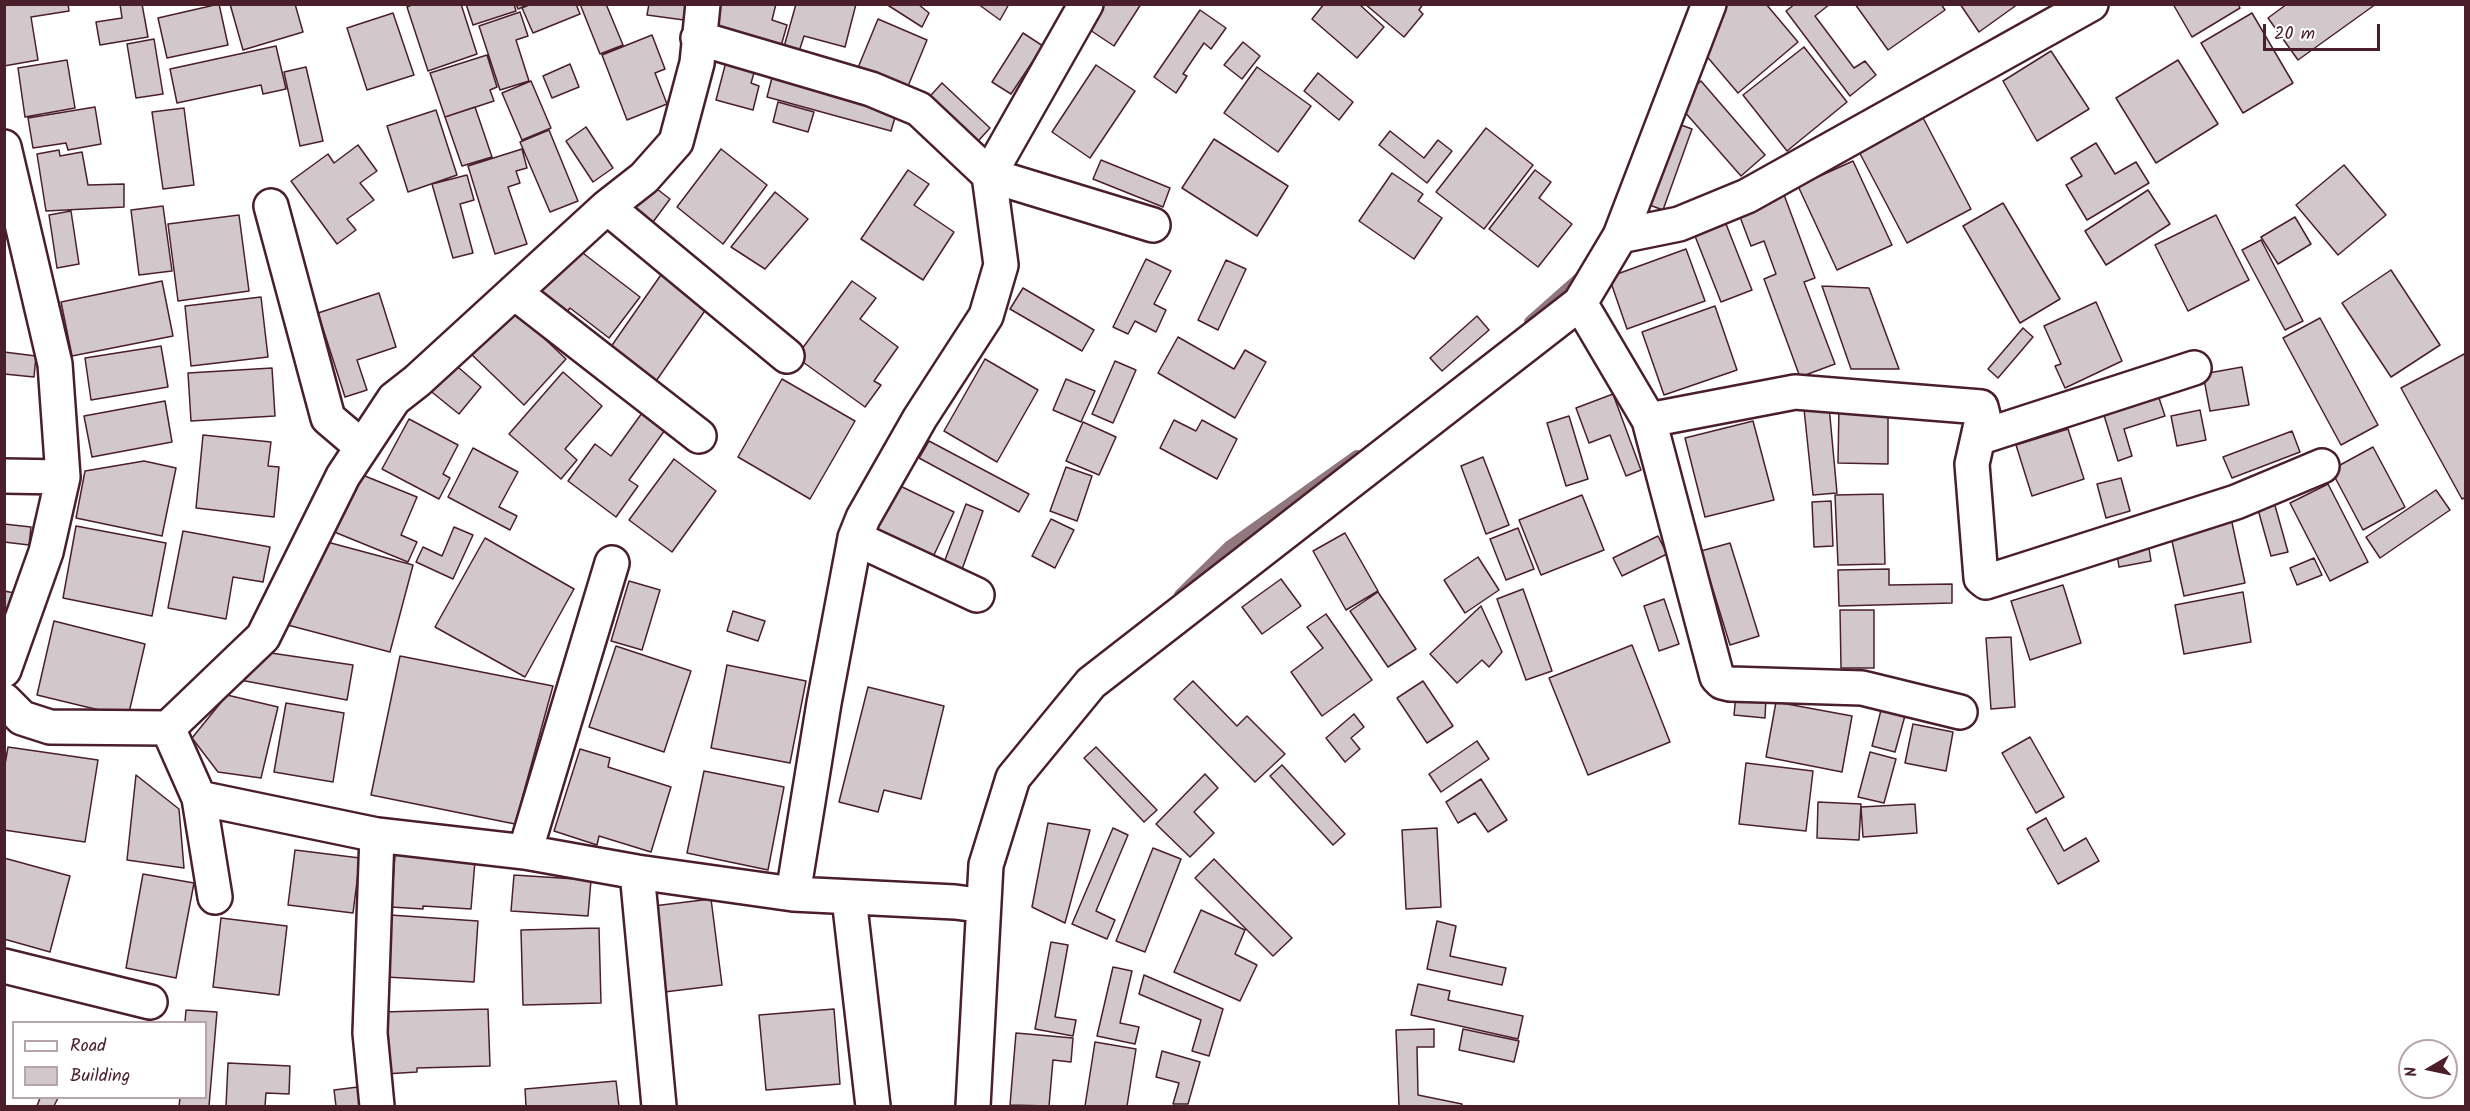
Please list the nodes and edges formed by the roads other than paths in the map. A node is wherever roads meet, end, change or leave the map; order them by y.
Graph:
1 (703, 4) edge
2 (1086, 4) edge
3 (1709, 4) edge
4 (2091, 4) edge
5 (698, 38) junction
6 (4, 147) edge
7 (989, 175) junction
8 (272, 206) dead end
9 (607, 207) junction
10 (1153, 225) dead end
11 (1620, 236) junction
12 (514, 292) junction
13 (1580, 303) junction
14 (787, 356) dead end
15 (2194, 368) dead end
16 (1649, 420) junction
17 (699, 436) dead end
18 (1978, 438) junction
19 (362, 447) junction
20 (2322, 466) dead end
21 (4, 476) edge
22 (63, 477) junction
23 (855, 538) junction
24 (612, 563) dead end
25 (977, 595) dead end
26 (4, 670) edge
27 (4, 700) edge
28 (1960, 712) dead end
29 (168, 728) junction
30 (199, 798) junction
31 (377, 835) junction
32 (525, 852) junction
33 (637, 872) junction
34 (793, 894) junction
35 (215, 897) dead end
36 (849, 898) junction
37 (973, 902) junction
38 (4, 966) edge
39 (150, 1002) dead end
40 (376, 1107) edge
41 (659, 1107) edge
42 (873, 1107) edge
43 (973, 1107) edge

1 - 5 street
2 - 7 street
3 - 11 street
4 - 11 street
5 - 7 street
5 - 9 street
6 - 22 street
7 - 10 street
7 - 23 street
8 - 19 street
9 - 12 street
9 - 14 street
11 - 13 street
12 - 17 street
12 - 19 street
13 - 16 street
13 - 37 street
15 - 18 street
16 - 18 street
16 - 28 street
18 - 20 street
19 - 29 street
21 - 22 street
22 - 26 street
23 - 25 street
23 - 34 street
24 - 32 street
27 - 29 street
29 - 30 street
30 - 31 street
30 - 35 street
31 - 32 street
31 - 40 street
32 - 33 street
33 - 34 street
33 - 41 street
34 - 36 street
36 - 37 street
36 - 42 street
37 - 43 street
38 - 39 street

